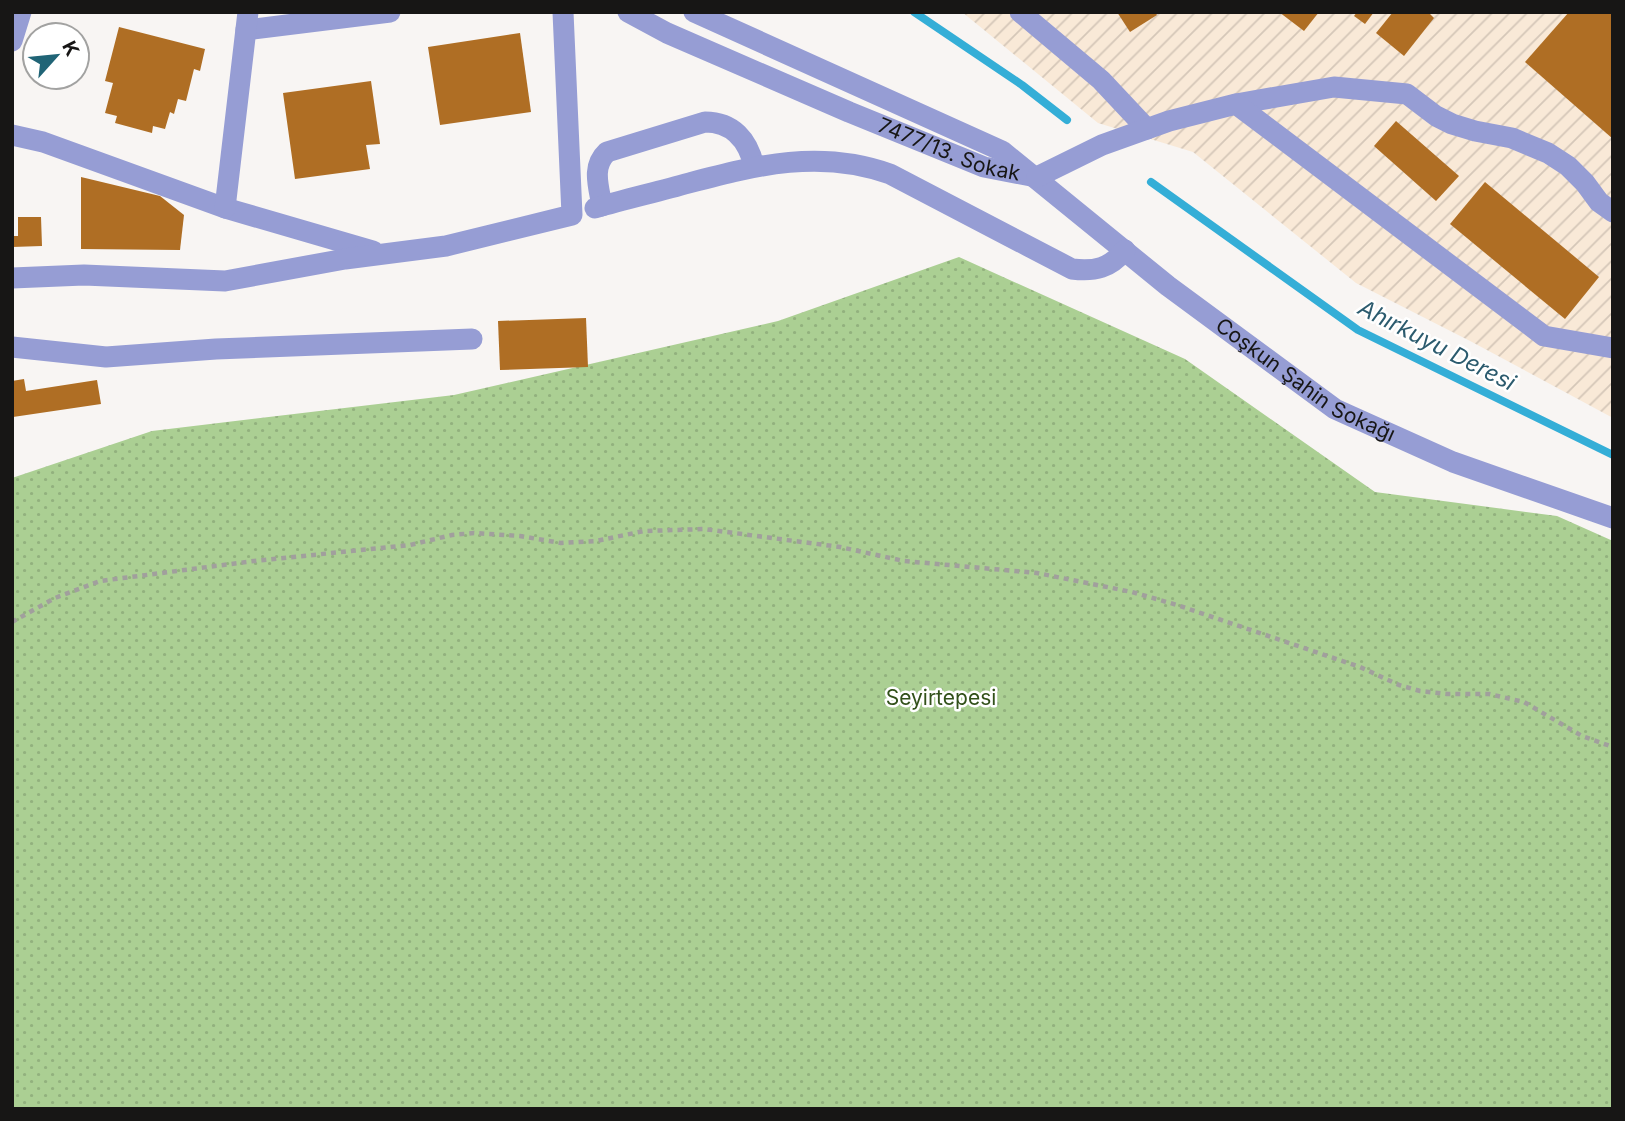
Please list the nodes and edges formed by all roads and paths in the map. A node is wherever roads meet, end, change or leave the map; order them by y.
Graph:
1 (21, 12) edge
2 (390, 12) edge
3 (563, 12) edge
4 (628, 12) edge
5 (694, 12) edge
6 (1020, 12) edge
7 (247, 21) edge
8 (12, 41) edge
9 (1236, 104) junction
10 (1147, 129) junction
11 (12, 135) edge
12 (754, 166) junction
13 (1037, 177) junction
14 (225, 208) junction
15 (1613, 212) edge
16 (1125, 250) junction
17 (384, 254) junction
18 (12, 278) edge
19 (472, 339) dead end
20 (12, 347) edge
21 (1613, 348) edge
22 (1613, 518) edge
23 (12, 622) edge
24 (1613, 747) edge

1 - 8 street
2 - 7 street
3 - 17 street
4 - 13 street, 7477/13. Sokak
5 - 13 street, 7477/13. Sokak
6 - 10 street
7 - 14 street
9 - 10 street
9 - 15 street
9 - 21 street
10 - 13 street
11 - 14 street
12 - 12 street
12 - 16 street
13 - 16 street, Coşkun Şahin Sokağı
14 - 17 street
16 - 22 street, Coşkun Şahin Sokağı
17 - 18 street
19 - 20 street
23 - 24 path

